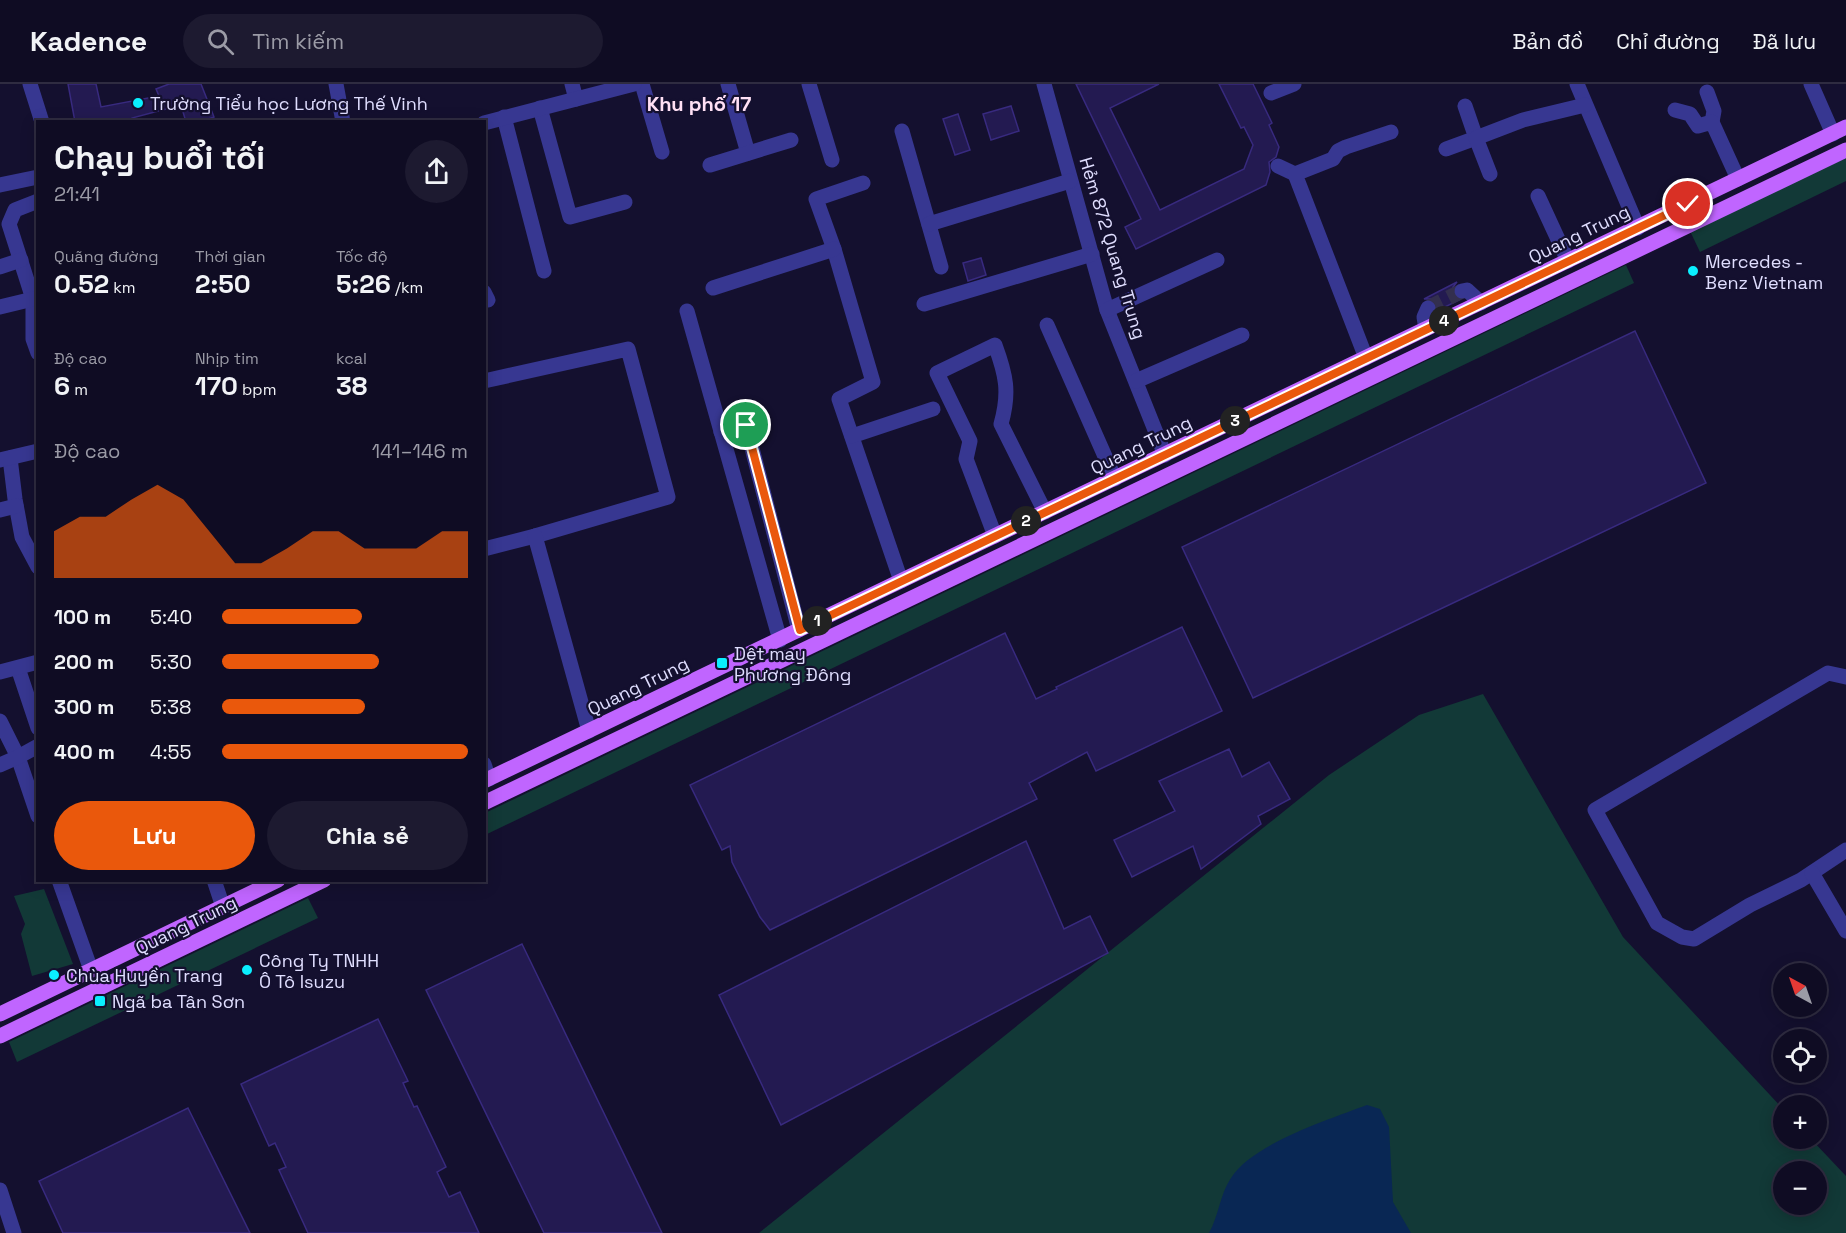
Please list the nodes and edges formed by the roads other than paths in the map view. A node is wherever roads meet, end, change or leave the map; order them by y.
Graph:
1 (30, 84) edge
2 (336, 84) edge
3 (634, 84) edge
4 (642, 84) edge
5 (728, 84) edge
6 (809, 84) edge
7 (1044, 84) edge
8 (1294, 84) edge
9 (1577, 84) edge
10 (1810, 84) edge
11 (574, 92) edge
12 (1707, 92) dead end
13 (1271, 93) dead end
14 (1585, 105) junction
15 (1465, 106) dead end
16 (540, 108) junction
17 (1675, 110) dead end
18 (504, 117) junction
19 (41, 120) edge
20 (344, 120) edge
21 (486, 122) edge
22 (1712, 122) junction
23 (902, 131) dead end
24 (1839, 131) edge
25 (1391, 132) dead end
26 (1476, 138) junction
27 (791, 140) dead end
28 (1446, 149) dead end
29 (1846, 150) edge
30 (662, 152) dead end
31 (748, 153) junction
32 (831, 160) dead end
33 (710, 165) dead end
34 (1278, 166) dead end
35 (1295, 174) junction
36 (1490, 174) dead end
37 (36, 177) edge
38 (1738, 179) junction
39 (1071, 181) junction
40 (863, 183) dead end
41 (0, 185) edge
42 (1538, 196) dead end
43 (36, 202) edge
44 (625, 202) dead end
45 (929, 225) junction
46 (1638, 228) junction
47 (1645, 246) junction
48 (834, 249) junction
49 (1092, 254) junction
50 (21, 260) junction
51 (1217, 260) dead end
52 (1568, 261) junction
53 (0, 267) edge
54 (941, 267) dead end
55 (544, 271) dead end
56 (713, 288) dead end
57 (1462, 291) dead end
58 (33, 298) junction
59 (1481, 303) junction
60 (924, 304) dead end
61 (0, 308) edge
62 (1428, 308) dead end
63 (1107, 310) junction
64 (687, 311) dead end
65 (1047, 325) dead end
66 (1426, 329) junction
67 (1242, 335) dead end
68 (36, 347) edge
69 (1366, 358) junction
70 (486, 381) edge
71 (1136, 381) junction
72 (933, 409) dead end
73 (721, 432) junction
74 (852, 436) junction
75 (36, 451) edge
76 (1165, 455) junction
77 (5, 459) edge
78 (1115, 479) junction
79 (16, 506) junction
80 (0, 510) edge
81 (1045, 512) junction
82 (535, 536) junction
83 (995, 536) junction
84 (486, 548) edge
85 (36, 564) edge
86 (901, 581) junction
87 (800, 630) junction
88 (780, 640) junction
89 (36, 663) edge
90 (18, 668) junction
91 (0, 672) edge
92 (1846, 677) edge
93 (0, 721) edge
94 (36, 722) edge
95 (589, 731) junction
96 (36, 747) edge
97 (18, 758) junction
98 (0, 765) edge
99 (487, 781) edge
100 (32, 784) edge
101 (489, 801) edge
102 (36, 805) edge
103 (1846, 850) edge
104 (1812, 873) junction
105 (60, 882) edge
106 (215, 882) edge
107 (274, 882) edge
108 (320, 882) edge
109 (223, 907) junction
110 (1846, 931) edge
111 (91, 970) junction
112 (0, 1014) edge
113 (0, 1036) edge
114 (0, 1190) edge
115 (14, 1233) edge

1 - 19 street
2 - 20 street
3 - 11 street
4 - 30 street
5 - 31 street
6 - 32 street
7 - 39 street, Hẻm 872 Quang Trung
8 - 13 street
9 - 14 street
10 - 24 street
11 - 16 street
12 - 22 street
14 - 26 street
14 - 46 street
15 - 26 street
16 - 18 street
16 - 44 street
17 - 22 street
18 - 21 street
18 - 55 street
22 - 38 street
23 - 45 street
24 - 38 main road, Quang Trung
25 - 35 street
26 - 28 street
26 - 36 street
27 - 31 street
29 - 47 main road
31 - 33 street
34 - 35 street
35 - 69 street
37 - 41 street
38 - 46 main road, Quang Trung
39 - 45 street
39 - 49 street, Hẻm 872 Quang Trung
40 - 48 street
42 - 52 street
43 - 50 street
45 - 54 street
46 - 47 main road
46 - 52 main road, Quang Trung
47 - 101 main road
48 - 56 street
48 - 74 street
49 - 60 street
49 - 63 street, Hẻm 872 Quang Trung
50 - 53 street
50 - 58 street
51 - 63 street
52 - 59 main road, Quang Trung
57 - 59 street
58 - 61 street
58 - 68 street
59 - 66 main road, Quang Trung
62 - 66 street
63 - 71 street, Hẻm 872 Quang Trung
64 - 73 street
65 - 78 street
66 - 69 main road, Quang Trung
67 - 71 street
69 - 76 main road, Quang Trung
70 - 82 street
71 - 76 street, Hẻm 872 Quang Trung
72 - 74 street
73 - 87 street
73 - 88 street
74 - 86 street
75 - 77 street
76 - 78 main road, Quang Trung
77 - 79 street
78 - 81 main road, Quang Trung
79 - 80 street
79 - 85 street
81 - 83 main road, Quang Trung
81 - 83 street
82 - 84 street
82 - 95 street
83 - 86 main road, Quang Trung
86 - 87 main road, Quang Trung
87 - 88 main road, Quang Trung
88 - 95 main road, Quang Trung
89 - 90 street
90 - 91 street
90 - 94 street
92 - 104 street
93 - 97 street
95 - 99 main road, Quang Trung
96 - 97 street
97 - 98 street
97 - 100 street
99 - 101 main road
100 - 102 street
103 - 104 street
104 - 110 street
105 - 111 street
106 - 109 street
107 - 109 main road, Quang Trung
108 - 113 main road, Quang Trung
109 - 111 main road, Quang Trung
111 - 112 main road, Quang Trung
114 - 115 street

